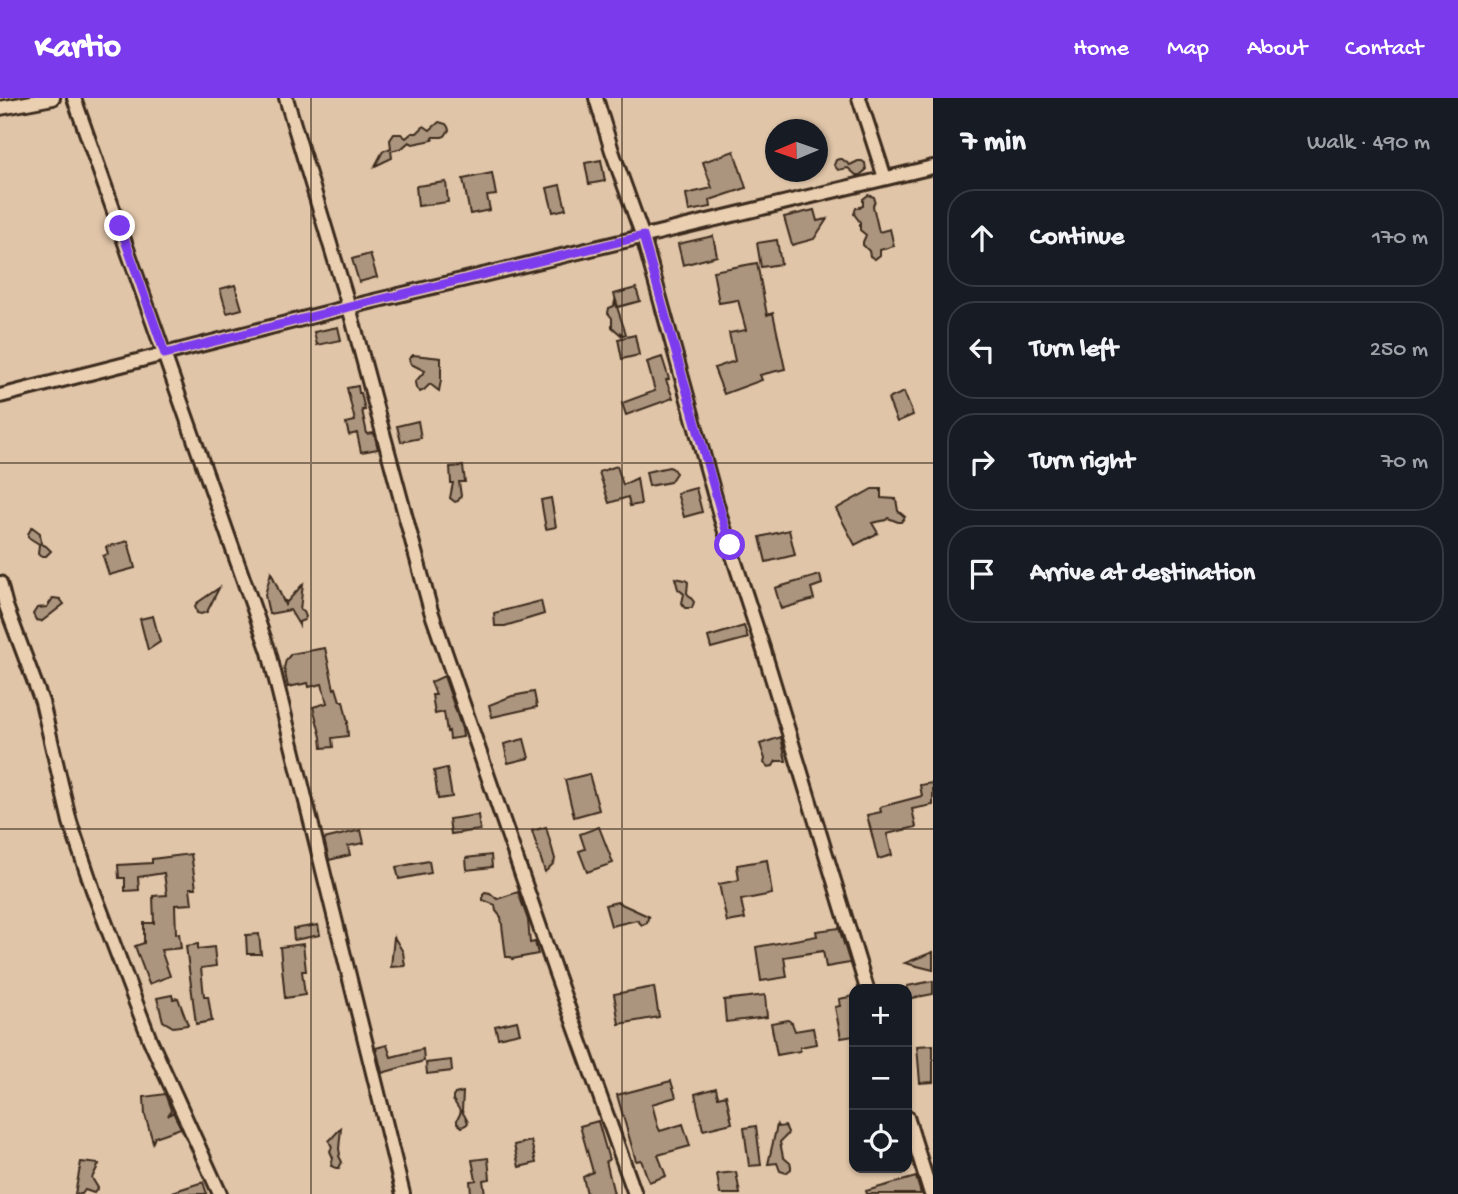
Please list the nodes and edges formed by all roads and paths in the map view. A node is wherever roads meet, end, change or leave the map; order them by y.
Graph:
1 (53, 98) edge
2 (74, 98) edge
3 (286, 98) edge
4 (596, 98) edge
5 (859, 98) edge
6 (0, 108) edge
7 (933, 167) edge
8 (885, 178) junction
9 (643, 236) junction
10 (349, 307) junction
11 (165, 354) junction
12 (0, 396) edge
13 (0, 583) edge
14 (865, 984) edge
15 (912, 1133) edge
16 (220, 1194) edge
17 (403, 1194) edge
18 (635, 1194) edge
19 (930, 1194) edge

1 - 6 street
2 - 11 street
3 - 10 street
4 - 9 street
5 - 8 street
7 - 8 street
8 - 9 street
9 - 10 street
9 - 14 street
10 - 11 street
10 - 18 street
11 - 12 street
11 - 17 street
13 - 16 street
15 - 19 street

